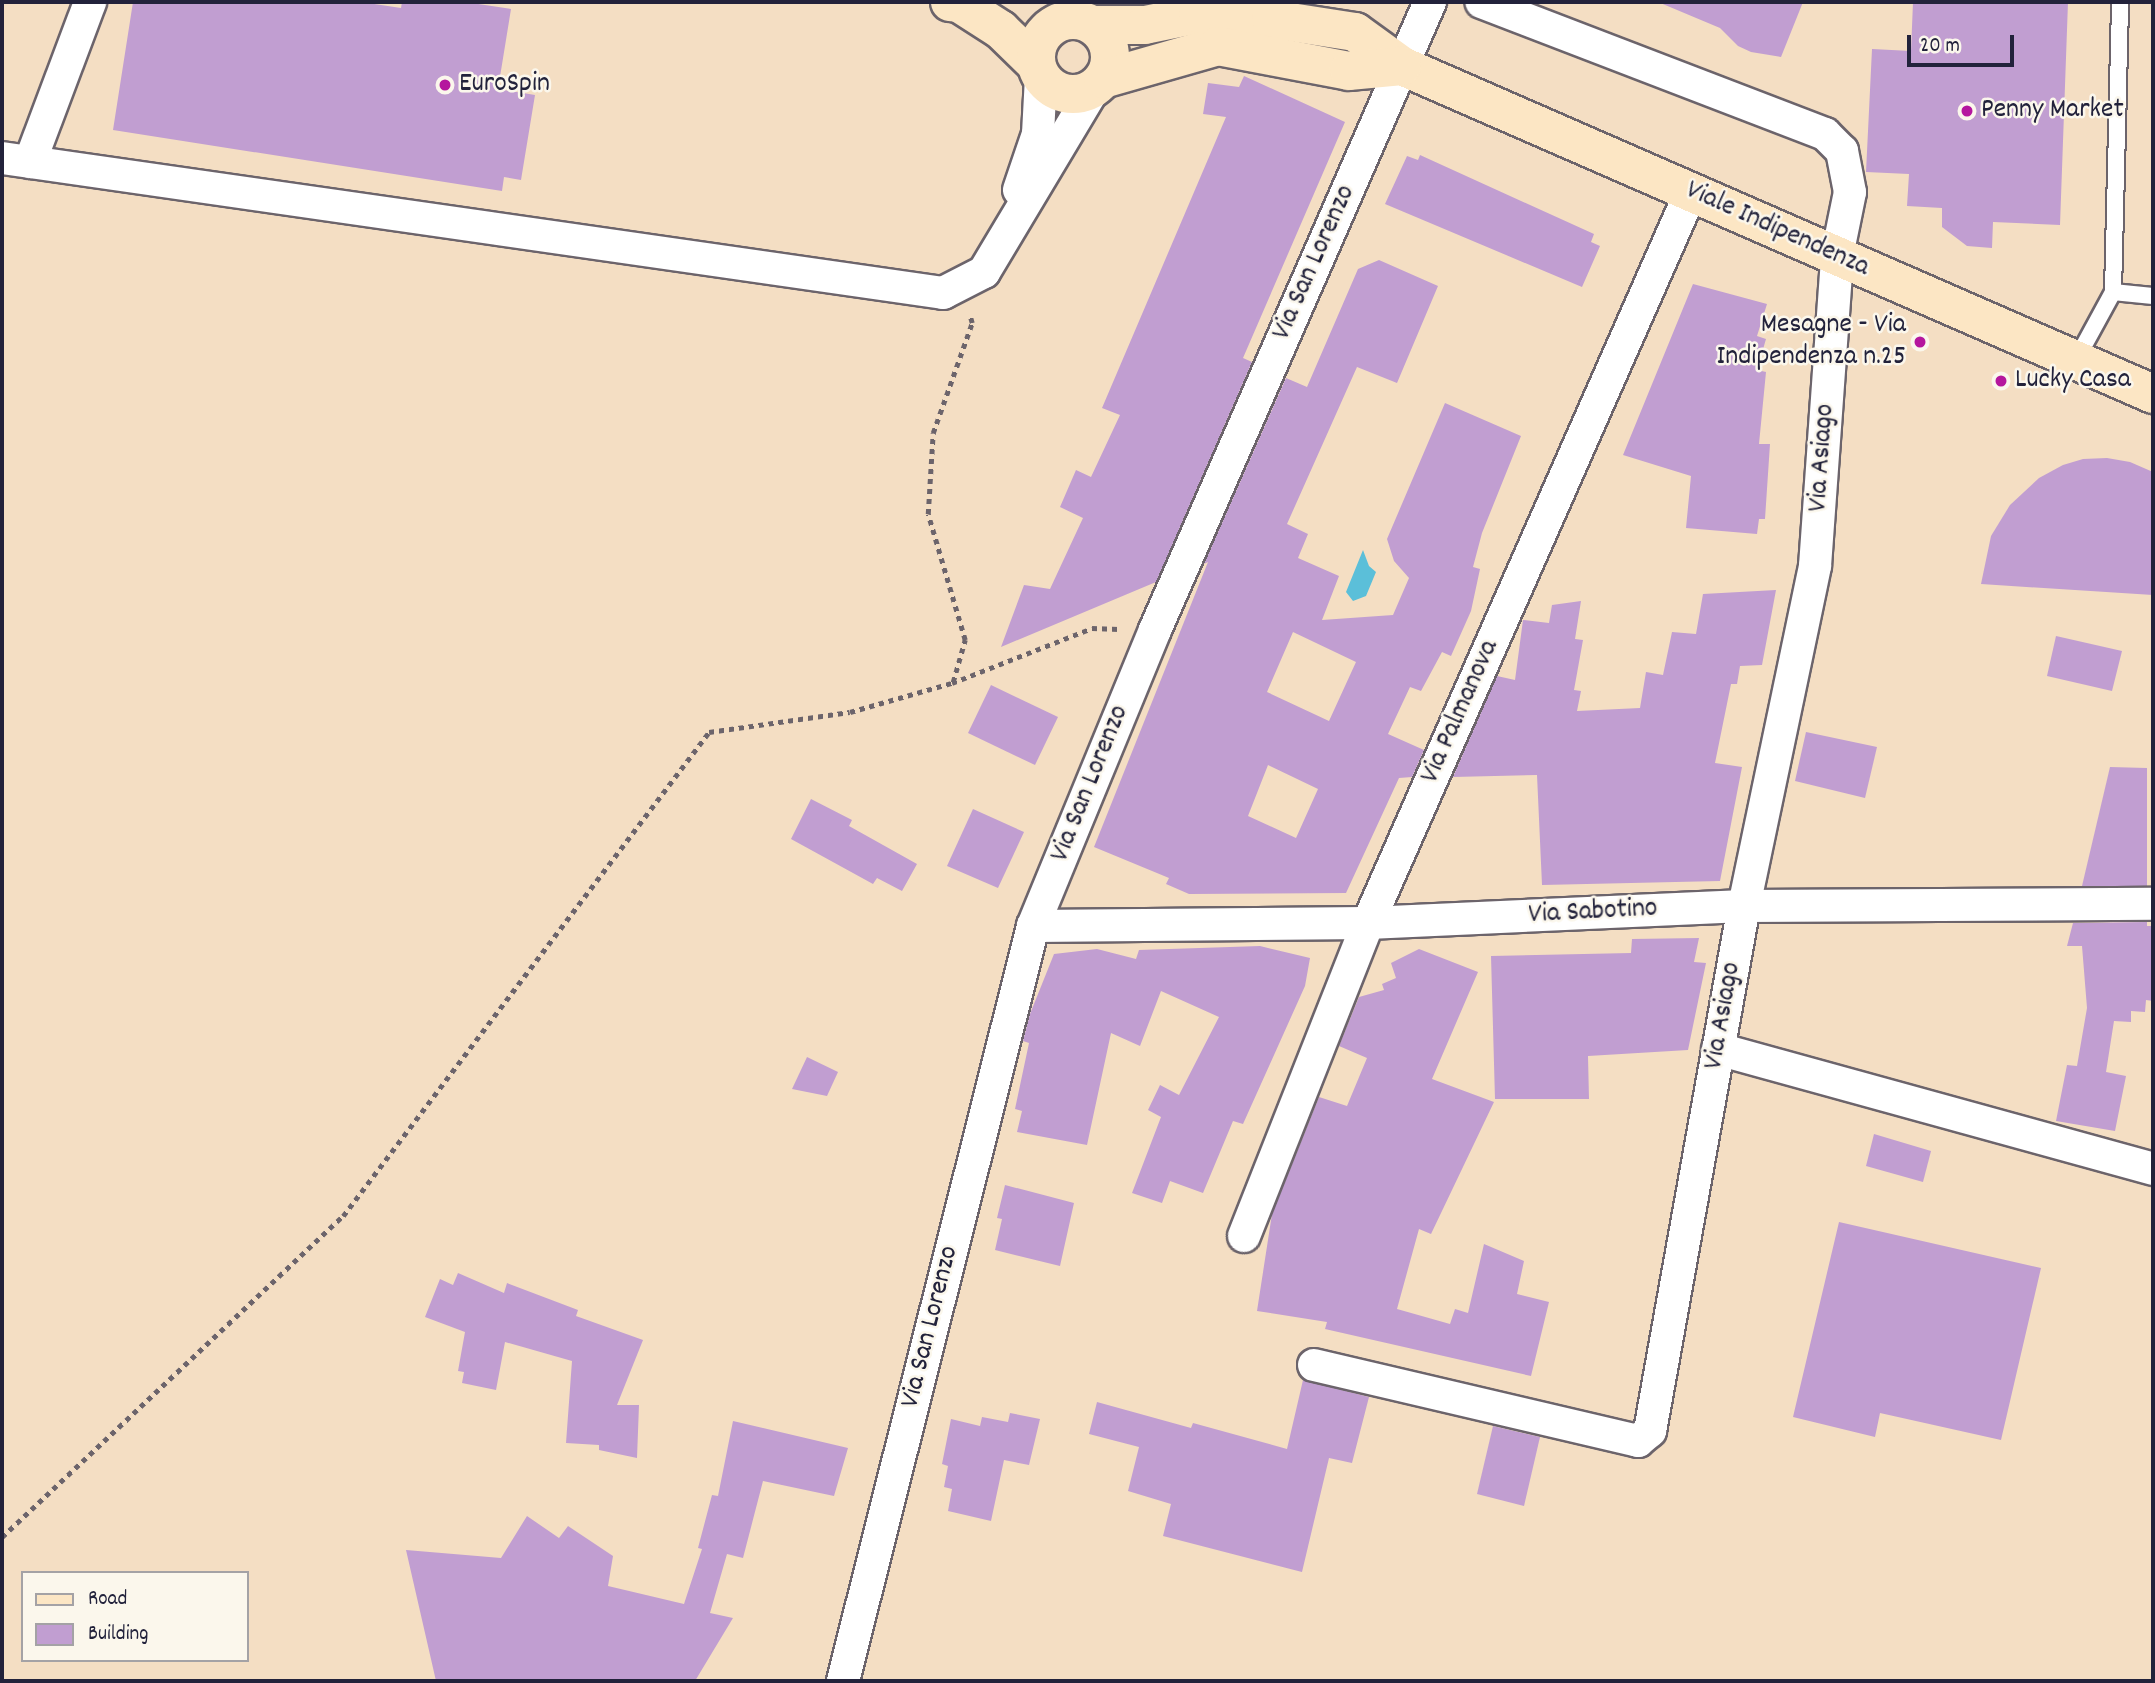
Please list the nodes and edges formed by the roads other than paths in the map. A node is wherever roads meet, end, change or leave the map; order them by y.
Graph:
1 (90, 2) edge
2 (950, 2) edge
3 (1132, 2) edge
4 (1430, 2) edge
5 (1482, 2) edge
6 (2120, 2) edge
7 (1072, 17) edge
8 (1402, 66) junction
9 (1038, 70) junction
10 (1098, 84) junction
11 (16, 160) edge
12 (1690, 192) junction
13 (1003, 239) junction
14 (1837, 256) junction
15 (2113, 292) junction
16 (2153, 296) edge
17 (2076, 360) junction
18 (2153, 394) edge
19 (2153, 904) edge
20 (1744, 906) junction
21 (1368, 923) junction
22 (1034, 926) junction
23 (1718, 1049) junction
24 (2153, 1169) edge
25 (1244, 1236) dead end
26 (1314, 1365) dead end
27 (843, 1681) edge

1 - 11 street
2 - 9 main road
3 - 7 street
4 - 8 street, Via San Lorenzo
5 - 14 street, Via Asiago
6 - 15 lane
7 - 8 main road, Viale Indipendenza
7 - 9 main road
7 - 10 main road
8 - 10 main road, Viale Indipendenza
8 - 12 main road, Viale Indipendenza
8 - 22 street, Via San Lorenzo
9 - 10 main road
9 - 13 street
10 - 13 street
11 - 13 street
12 - 14 main road, Viale Indipendenza
12 - 21 street, Via Palmanova
14 - 17 main road, Viale Indipendenza
14 - 20 street, Via Asiago
15 - 16 lane
15 - 17 lane
17 - 18 main road, Viale Indipendenza
19 - 20 street, Via Sabotino
20 - 21 street, Via Sabotino
20 - 23 street, Via Asiago
21 - 22 street, Via Sabotino
21 - 25 street, Via Palmanova
22 - 27 street, Via San Lorenzo
23 - 24 street
23 - 26 street, Via Asiago

